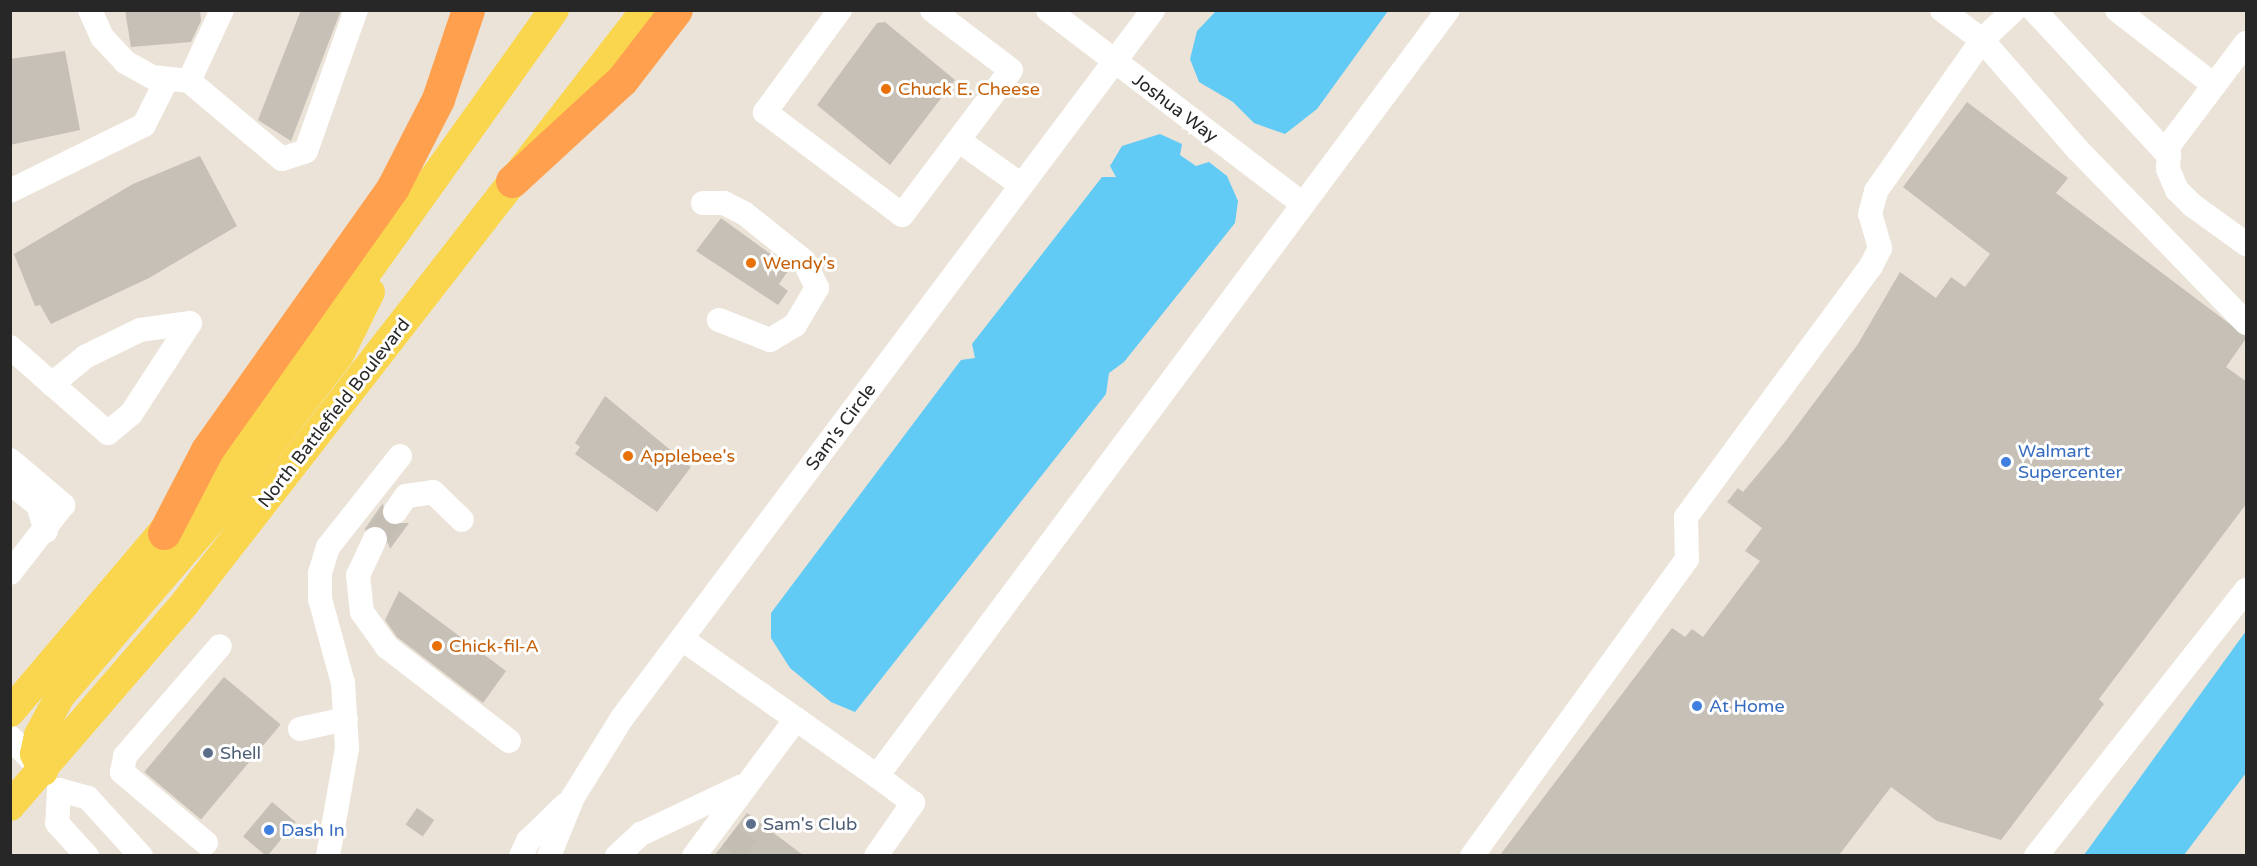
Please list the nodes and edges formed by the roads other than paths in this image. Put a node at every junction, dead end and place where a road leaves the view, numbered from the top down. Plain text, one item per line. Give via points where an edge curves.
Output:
1 (90, 10) edge
2 (222, 10) edge
3 (356, 10) edge
4 (468, 10) edge
5 (554, 10) edge
6 (646, 10) edge
7 (676, 10) edge
8 (840, 10) edge
9 (1048, 10) edge
10 (1153, 10) edge
11 (1448, 10) edge
12 (1942, 10) edge
13 (2014, 10) edge
14 (2034, 10) edge
15 (2117, 10) edge
16 (940, 13) edge
17 (1982, 40) junction
18 (2247, 43) edge
19 (1114, 62) junction
20 (178, 80) junction
21 (2214, 85) junction
22 (958, 140) junction
23 (2169, 156) junction
24 (512, 181) junction
25 (1021, 185) junction
26 (10, 192) edge
27 (703, 203) dead end
28 (1304, 204) junction
29 (2247, 244) edge
30 (378, 264) junction
31 (720, 320) dead end
32 (2247, 323) edge
33 (10, 347) edge
34 (52, 384) junction
35 (400, 456) dead end
36 (10, 460) edge
37 (10, 483) edge
38 (395, 512) tunnel mouth
39 (462, 520) dead end
40 (46, 531) junction
41 (164, 533) junction
42 (375, 538) tunnel mouth
43 (10, 573) edge
44 (2247, 590) edge
45 (682, 639) junction
46 (219, 646) dead end
47 (10, 712) edge
48 (346, 719) junction
49 (796, 719) junction
50 (300, 729) dead end
51 (10, 737) edge
52 (509, 741) dead end
53 (877, 776) junction
54 (50, 781) junction
55 (748, 783) junction
56 (573, 797) junction
57 (10, 806) edge
58 (206, 843) dead end
59 (87, 855) edge
60 (141, 855) edge
61 (328, 855) edge
62 (521, 855) edge
63 (549, 855) edge
64 (616, 855) edge
65 (694, 855) edge
66 (876, 855) edge
67 (1472, 855) edge
68 (2036, 855) edge

1 - 20 street via 102,37 125,62
2 - 20 street
3 - 20 street via 306,151 282,159
4 - 41 highway via 438,99 393,188 207,450
5 - 30 main road
6 - 24 main road, North Battlefield Boulevard
7 - 24 highway via 622,80
8 - 22 street via 765,112 902,215
9 - 19 street, Joshua Way
10 - 19 street, Sam's Circle
11 - 28 street
12 - 17 street
13 - 17 street
14 - 23 street
15 - 21 street
16 - 22 street via 1011,70
17 - 32 street via 2078,150
17 - 67 street via 1876,190 1870,214 1880,248 1871,266 1686,517 1687,559
18 - 21 street
19 - 25 street, Sam's Circle
19 - 28 street, Joshua Way
20 - 26 street via 144,125
21 - 23 street via 2169,145
22 - 25 street
23 - 29 street via 2177,190
24 - 54 main road, North Battlefield Boulevard
25 - 45 street, Sam's Circle
27 - 31 street via 724,203 744,213 804,261 818,288 795,325 770,340
28 - 53 street
30 - 41 main road via 280,394
30 - 54 main road via 364,310 339,355 215,516 55,704 39,735 35,754
33 - 34 street
34 - 34 street via 108,433 131,414 190,323 140,330 85,357
35 - 48 street via 328,547 320,573 320,599 343,683
36 - 40 street via 60,496 62,512
37 - 40 street via 38,505
38 - 39 street via 406,496 433,492
40 - 43 street
41 - 47 main road
42 - 52 street via 358,575 359,601 368,621 387,647
44 - 68 street
45 - 49 street
45 - 56 street, Sam's Circle via 622,718
46 - 58 street via 125,756 122,772
48 - 50 street
48 - 61 street via 342,802
49 - 53 street
49 - 55 street
51 - 54 street
53 - 66 street via 914,803
54 - 57 main road, North Battlefield Boulevard
54 - 59 street via 57,823
54 - 60 street via 88,798
55 - 64 street via 641,834
55 - 65 street via 723,830
56 - 62 street via 528,841
56 - 63 street, Sam's Circle

